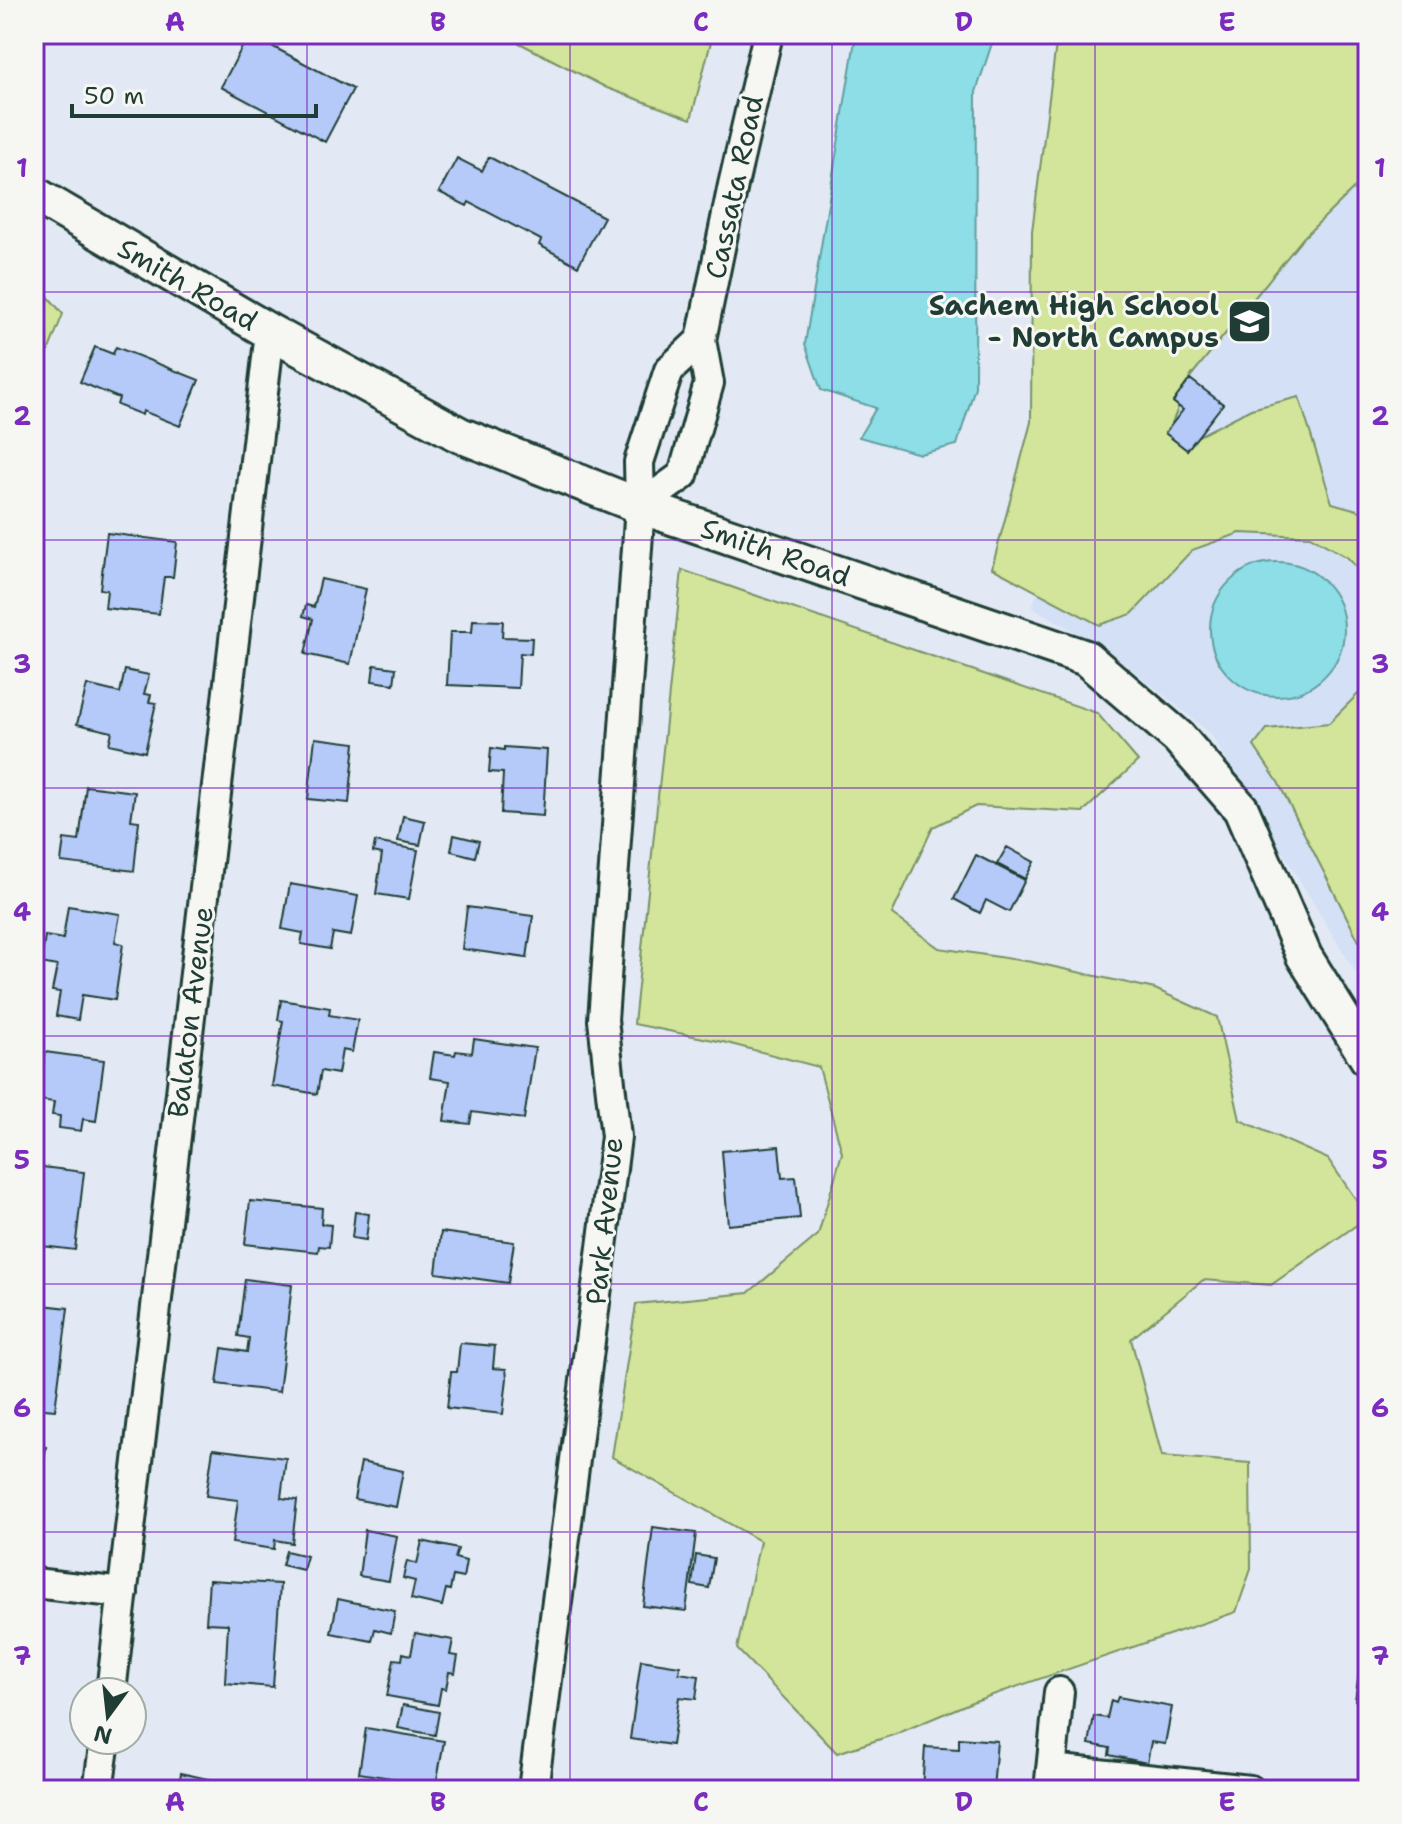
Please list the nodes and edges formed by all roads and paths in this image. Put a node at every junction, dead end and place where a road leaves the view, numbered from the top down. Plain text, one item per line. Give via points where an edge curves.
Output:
1 (768, 34) edge
2 (34, 194) edge
3 (270, 332) junction
4 (701, 340) junction
5 (640, 506) junction
6 (1368, 1059) edge
7 (34, 1583) edge
8 (123, 1593) junction
9 (113, 1676) edge
10 (1059, 1692) dead end
11 (103, 1756) edge
12 (1050, 1779) edge
13 (98, 1790) edge
14 (533, 1790) edge
15 (1250, 1790) edge

1 - 4 street, Cassata Road
2 - 3 street, Smith Road
3 - 5 street, Smith Road via 460,435
3 - 8 street, Balaton Avenue
4 - 5 street via 669,370 639,462
4 - 5 street, Cassata Road via 709,383 683,475
5 - 6 street, Smith Road via 1086,658 1178,737 1241,809 1304,956
5 - 14 street, Park Avenue via 603,1020 616,1137
7 - 8 street
8 - 9 street, Balaton Avenue
10 - 12 street
11 - 13 street
12 - 15 street

